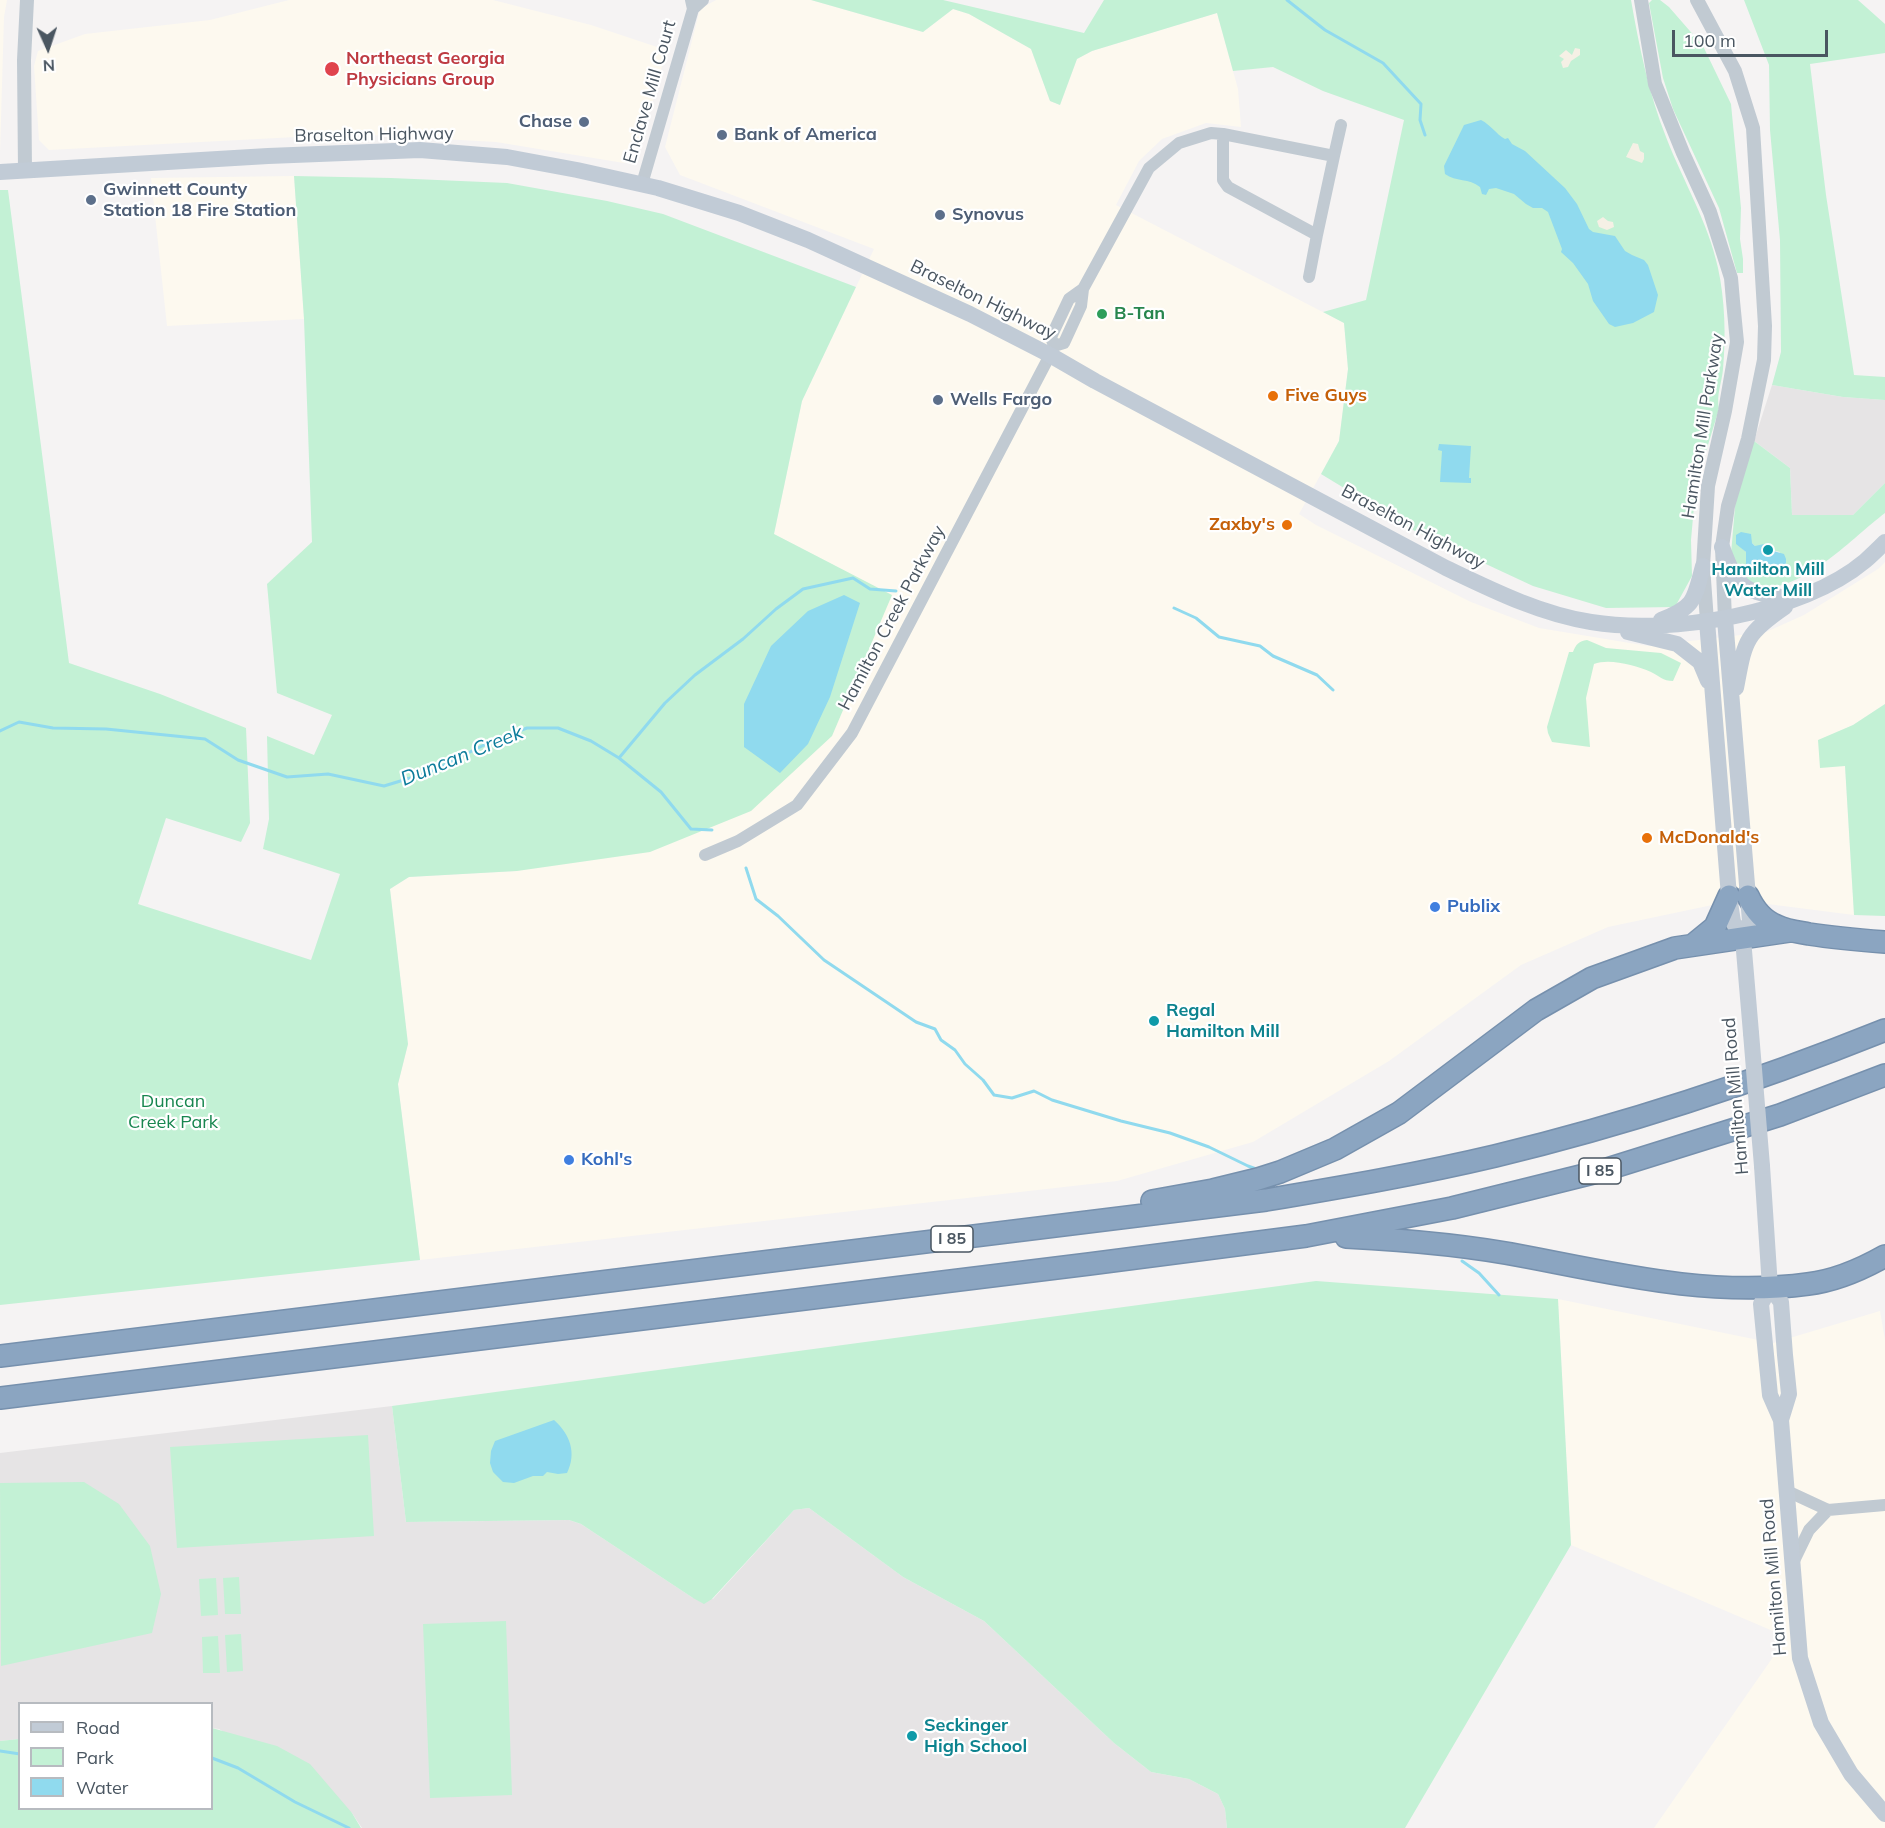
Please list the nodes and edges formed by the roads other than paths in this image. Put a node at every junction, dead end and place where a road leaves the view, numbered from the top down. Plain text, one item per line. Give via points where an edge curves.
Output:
1 (27, 0) edge
2 (703, 0) edge
3 (1641, 0) edge
4 (1696, 0) edge
5 (692, 4) edge
6 (1341, 125) dead end
7 (1223, 134) junction
8 (1334, 156) junction
9 (26, 171) junction
10 (0, 172) edge
11 (642, 184) junction
12 (1317, 235) junction
13 (1309, 277) dead end
14 (1052, 351) junction
15 (1885, 542) edge
16 (1722, 547) junction
17 (1702, 566) junction
18 (1797, 599) junction
19 (1725, 619) junction
20 (1707, 621) junction
21 (1591, 622) junction
22 (1646, 626) junction
23 (1714, 695) junction
24 (1732, 710) junction
25 (705, 855) dead end
26 (1739, 896) junction
27 (1790, 931) junction
28 (1743, 939) junction
29 (1885, 942) edge
30 (1692, 946) junction
31 (1885, 1030) edge
32 (1885, 1075) edge
33 (1306, 1236) junction
34 (963, 1238) junction
35 (1885, 1257) edge
36 (1770, 1287) junction
37 (0, 1356) edge
38 (0, 1398) edge
39 (1787, 1491) junction
40 (1885, 1505) edge
41 (1828, 1510) junction
42 (1793, 1563) junction
43 (1885, 1814) edge

1 - 9 street
2 - 5 street, Enclave Mill Court
3 - 17 street, Hamilton Mill Parkway via 1655,84 1710,212 1731,278 1737,342 1708,486
4 - 16 street, Hamilton Mill Parkway via 1735,71 1753,128 1765,326 1764,360 1748,438 1728,506
5 - 11 street, Enclave Mill Court
6 - 8 street
7 - 8 street, Hamilton Creek Parkway
7 - 12 street via 1223,180 1228,187
7 - 14 street, Hamilton Creek Parkway via 1211,133 1179,143 1149,168 1083,289 1081,306 1064,343
8 - 12 street
9 - 10 main road, Braselton Highway
9 - 11 main road, Braselton Highway via 420,150 507,157
11 - 14 main road, Braselton Highway via 739,213 808,240
12 - 13 street
14 - 21 main road, Braselton Highway via 1095,381 1446,568 1551,613
14 - 25 street, Hamilton Creek Parkway via 852,733 797,805 738,841
15 - 18 main road, Braselton Highway via 1864,562
16 - 18 main road via 1731,572 1744,588
16 - 19 street, Hamilton Mill Parkway
17 - 20 street, Hamilton Mill Parkway
17 - 22 main road via 1694,599 1682,612
18 - 19 main road, Braselton Highway
18 - 24 main road via 1752,633 1744,648
19 - 20 main road, Braselton Highway
19 - 24 main road, Hamilton Mill Road
20 - 22 main road, Braselton Highway
20 - 23 main road, Hamilton Mill Road
21 - 22 main road, Braselton Highway
21 - 23 main road via 1677,644 1700,662
23 - 26 main road, Hamilton Mill Road
24 - 26 main road, Hamilton Mill Road
26 - 27 highway via 1767,920
26 - 28 main road, Hamilton Mill Road via 1733,922
26 - 30 highway via 1715,927
27 - 28 highway
27 - 29 highway
28 - 30 highway
28 - 36 main road, Hamilton Mill Road, bridge
30 - 34 highway via 1675,948 1592,978 1536,1010 1399,1113 1335,1149 1280,1172 1213,1190 1087,1211
31 - 34 highway, I 85 via 1734,1087 1495,1156 1266,1200
32 - 33 highway, I 85 via 1780,1115 1601,1171 1440,1210
33 - 36 highway via 1439,1243 1668,1283 1738,1290
33 - 38 highway, I 85
34 - 37 highway, I 85
35 - 36 highway via 1838,1277
36 - 39 main road, Hamilton Mill Road via 1761,1304 1770,1395 1781,1420
39 - 41 street
39 - 42 main road, Hamilton Mill Road
40 - 41 street
41 - 42 street via 1809,1530
42 - 43 main road, Hamilton Mill Road via 1800,1658 1821,1723 1851,1774

